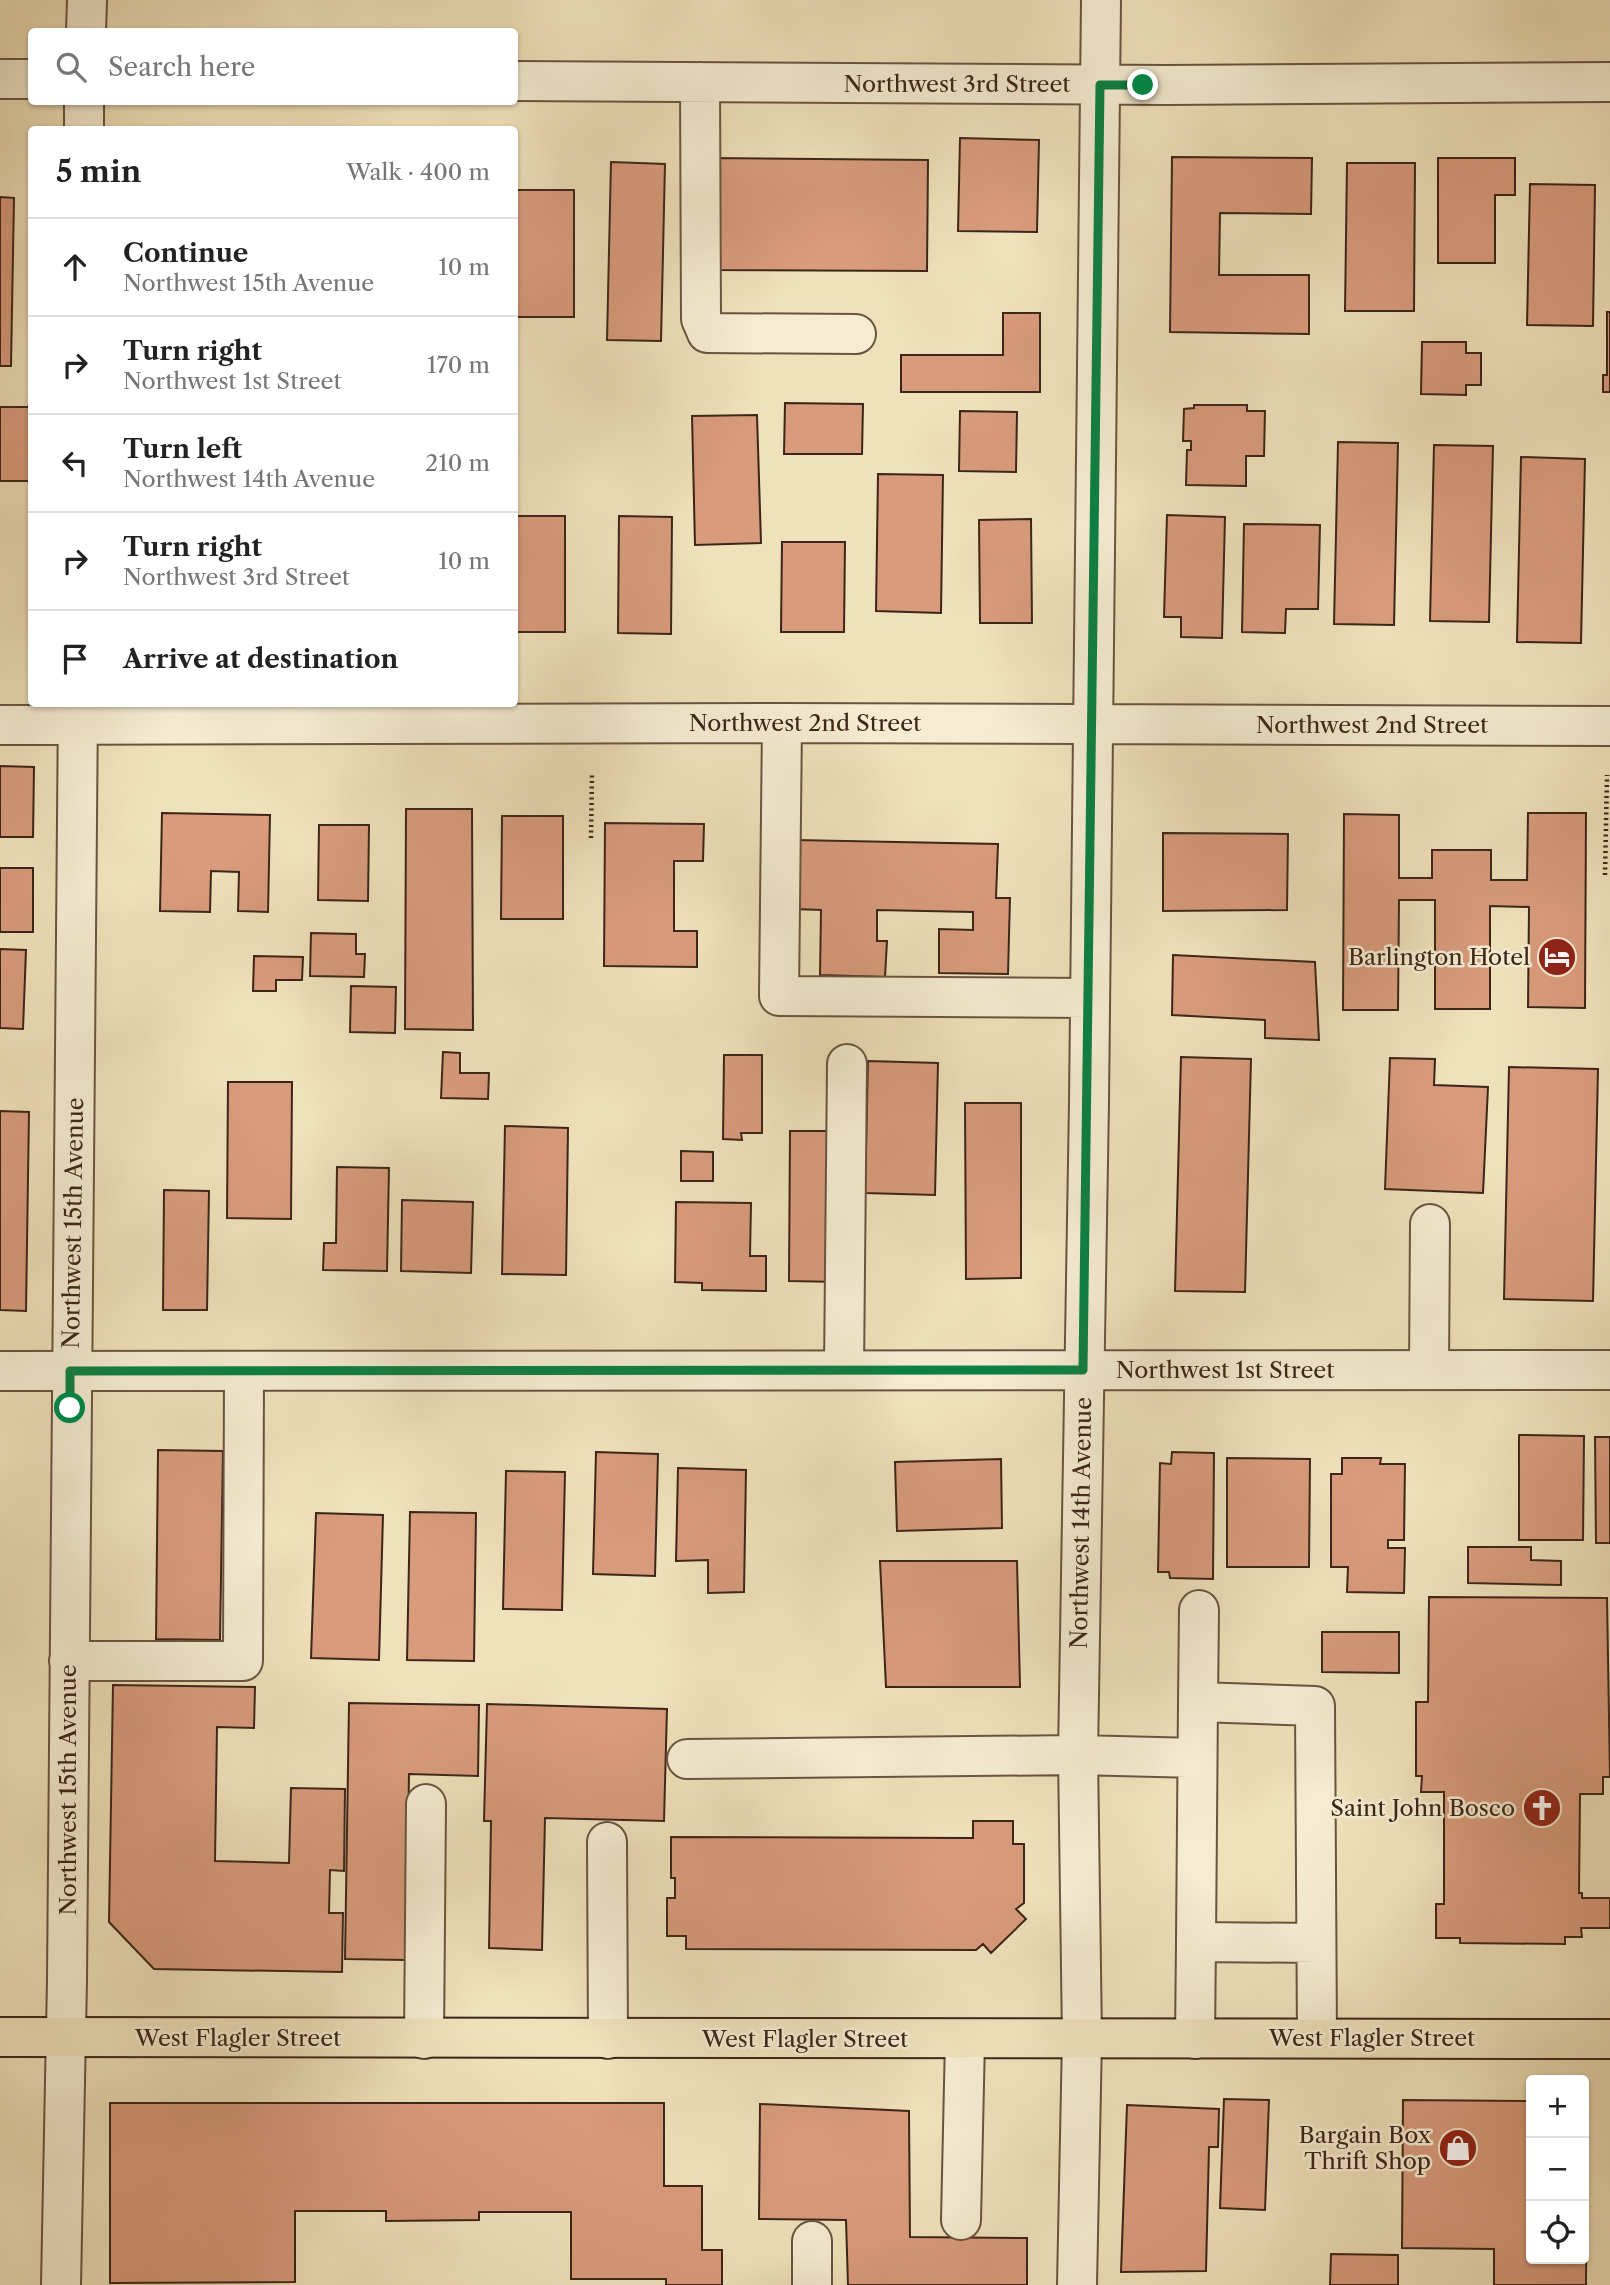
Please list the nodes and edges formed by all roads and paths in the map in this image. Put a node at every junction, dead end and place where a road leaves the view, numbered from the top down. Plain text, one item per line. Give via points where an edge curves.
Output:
1 (87, 0) edge
2 (1101, 0) edge
3 (86, 28) edge
4 (0, 79) edge
5 (28, 79) edge
6 (518, 81) edge
7 (700, 82) junction
8 (1610, 82) edge
9 (1100, 85) junction
10 (84, 105) edge
11 (84, 126) edge
12 (856, 334) dead end
13 (78, 714) edge
14 (782, 723) junction
15 (1093, 724) junction
16 (0, 725) edge
17 (1610, 726) edge
18 (592, 772) dead end
19 (1607, 775) dead end
20 (591, 838) dead end
21 (1605, 875) dead end
22 (1090, 998) junction
23 (847, 1064) dead end
24 (1430, 1224) dead end
25 (844, 1370) junction
26 (1083, 1370) junction
27 (1429, 1370) junction
28 (1610, 1370) edge
29 (0, 1371) edge
30 (70, 1371) junction
31 (244, 1373) junction
32 (1199, 1610) dead end
33 (69, 1661) junction
34 (1198, 1702) junction
35 (1078, 1755) junction
36 (1198, 1758) junction
37 (687, 1759) dead end
38 (426, 1804) dead end
39 (607, 1842) dead end
40 (1196, 1942) junction
41 (1316, 1943) junction
42 (0, 2037) edge
43 (65, 2037) junction
44 (1082, 2038) junction
45 (1317, 2038) junction
46 (424, 2039) junction
47 (608, 2039) junction
48 (965, 2039) junction
49 (1195, 2039) junction
50 (1610, 2039) edge
51 (961, 2220) dead end
52 (812, 2241) dead end
53 (61, 2285) edge
54 (812, 2285) edge
55 (1077, 2285) edge

1 - 3 street
2 - 9 street, Northwest 14th Avenue
4 - 5 street
6 - 7 street, Northwest 3rd Street
7 - 9 street, Northwest 3rd Street
7 - 12 street via 701,319 707,333
8 - 9 street, Northwest 3rd Street
9 - 15 street, Northwest 14th Avenue
10 - 11 street
13 - 14 street, Northwest 2nd Street
13 - 16 street, Northwest 2nd Street
13 - 30 street, Northwest 15th Avenue
14 - 15 street, Northwest 2nd Street
14 - 22 street via 779,996
15 - 17 street, Northwest 2nd Street
15 - 22 street, Northwest 14th Avenue
18 - 20 path
19 - 21 path
22 - 26 street, Northwest 14th Avenue
23 - 25 street
24 - 27 street
25 - 26 street, Northwest 1st Street
25 - 31 street, Northwest 1st Street
26 - 27 street, Northwest 1st Street
26 - 35 street, Northwest 14th Avenue
27 - 28 street, Northwest 1st Street
29 - 30 street, Northwest 1st Street
30 - 31 street, Northwest 1st Street
30 - 33 street, Northwest 15th Avenue
31 - 33 street via 243,1661
32 - 34 street
33 - 43 street, Northwest 15th Avenue
34 - 36 street
34 - 41 street via 1315,1706
35 - 36 street
35 - 37 street
35 - 44 street, Northwest 14th Avenue
36 - 40 street
38 - 46 street
39 - 47 street
40 - 41 street
40 - 49 street
41 - 45 street
42 - 43 main road, West Flagler Street
43 - 46 main road, West Flagler Street
43 - 53 street, Northwest 15th Avenue
44 - 48 main road, West Flagler Street
44 - 49 main road, West Flagler Street
44 - 55 street, Northwest 14th Avenue
45 - 49 main road, West Flagler Street
45 - 50 main road, West Flagler Street
46 - 47 main road, West Flagler Street
47 - 48 main road, West Flagler Street
48 - 51 street
52 - 54 street

